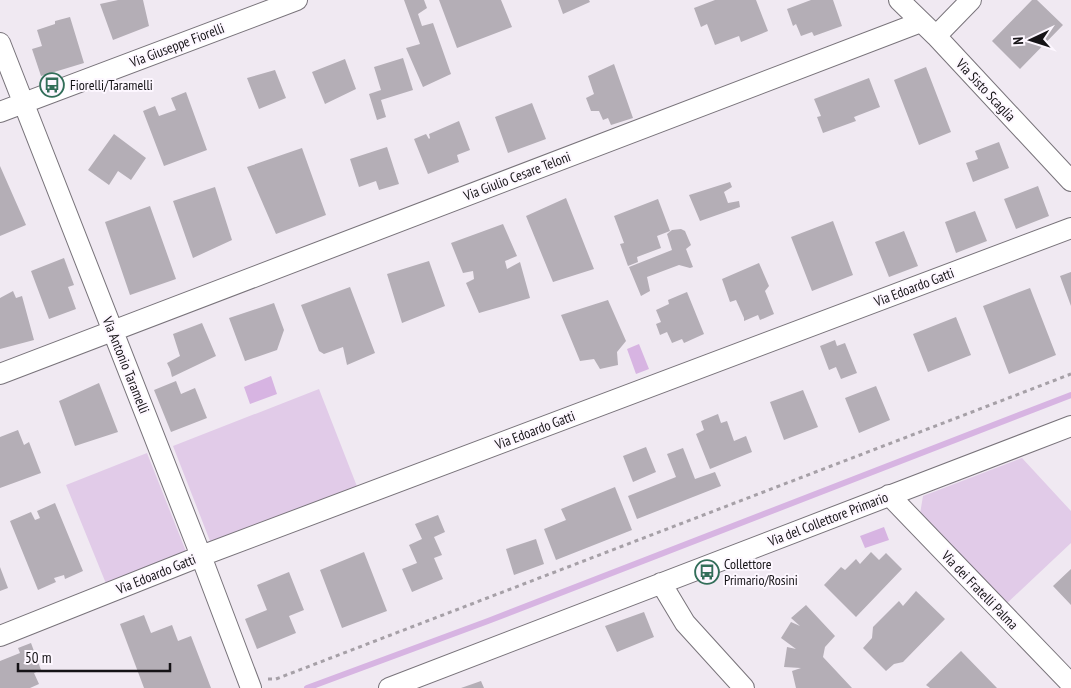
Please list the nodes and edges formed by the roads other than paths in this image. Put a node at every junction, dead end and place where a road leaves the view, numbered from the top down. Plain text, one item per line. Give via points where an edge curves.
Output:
1 (297, 0) edge
2 (899, 0) edge
3 (971, 0) edge
4 (922, 22) junction
5 (936, 36) junction
6 (0, 43) edge
7 (23, 103) junction
8 (0, 112) edge
9 (1071, 181) edge
10 (1071, 228) edge
11 (112, 331) junction
12 (0, 374) edge
13 (1071, 426) edge
14 (889, 496) junction
15 (201, 556) junction
16 (661, 583) junction
17 (0, 636) edge
18 (416, 684) edge
19 (1071, 684) edge
20 (250, 685) edge
21 (389, 688) edge
22 (744, 688) edge

1 - 7 street, Via Giuseppe Fiorelli
2 - 4 street, Via Sisto Scaglia
3 - 5 street
4 - 5 street, Via Sisto Scaglia
4 - 11 street, Via Giulio Cesare Teloni
5 - 9 street, Via Sisto Scaglia
6 - 7 street, Via Antonio Taramelli
7 - 8 street, Via Giuseppe Fiorelli
7 - 11 street, Via Antonio Taramelli
10 - 15 street, Via Edoardo Gatti
11 - 12 street, Via Giulio Cesare Teloni
11 - 15 street, Via Antonio Taramelli
13 - 14 street, Via del Collettore Primario
14 - 16 street, Via del Collettore Primario
14 - 19 street, Via dei Fratelli Palma
15 - 17 street, Via Edoardo Gatti
15 - 20 street, Via Antonio Taramelli
16 - 18 street, Via del Collettore Primario
16 - 22 street via 685,623
18 - 21 street, Via del Collettore Primario

